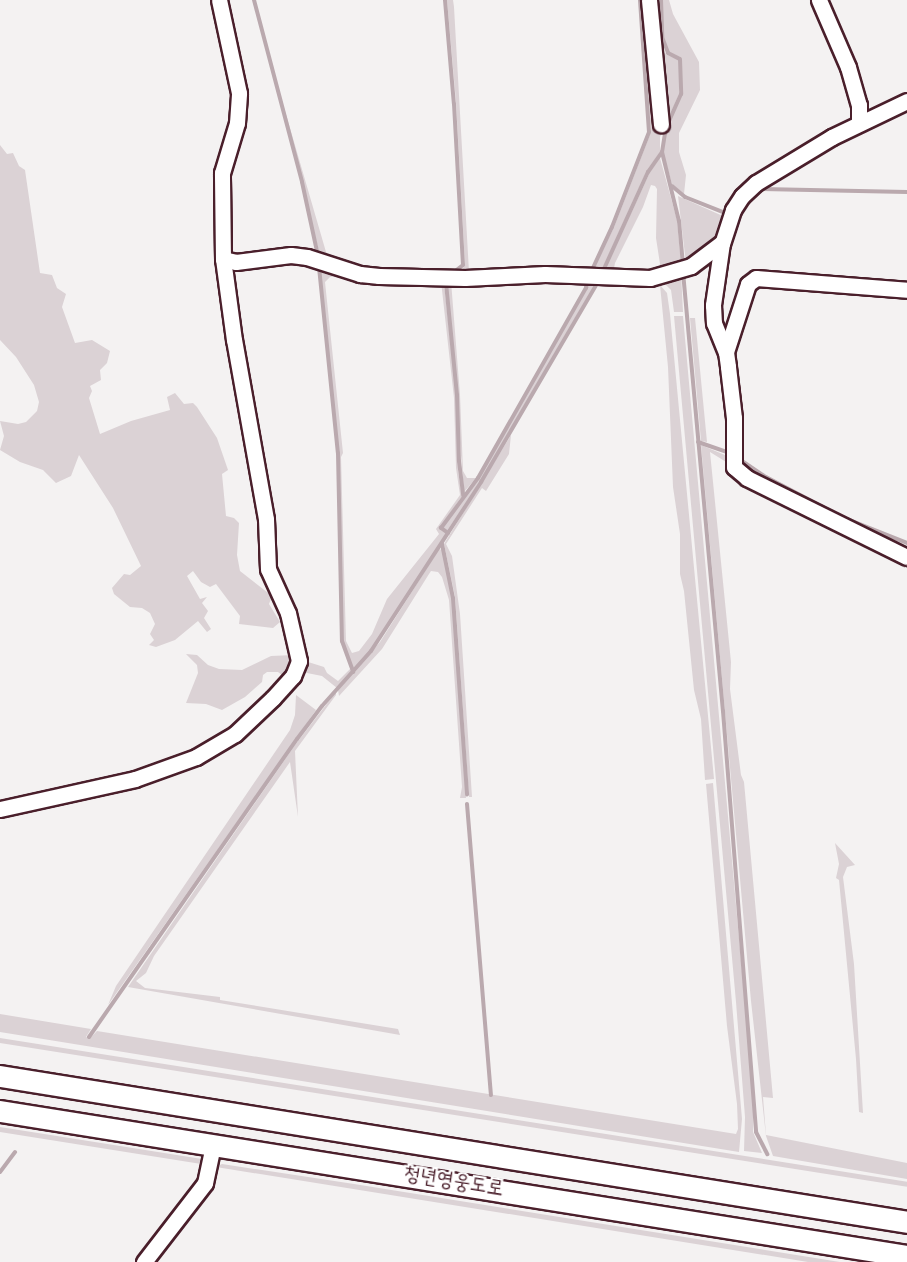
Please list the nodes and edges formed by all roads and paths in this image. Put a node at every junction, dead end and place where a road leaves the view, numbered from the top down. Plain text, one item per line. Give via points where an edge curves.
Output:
1 (219, 0) edge
2 (649, 0) edge
3 (819, 0) edge
4 (907, 101) edge
5 (859, 122) junction
6 (661, 124) dead end
7 (722, 243) junction
8 (223, 259) junction
9 (907, 290) edge
10 (726, 352) junction
11 (907, 557) edge
12 (0, 809) edge
13 (0, 1076) edge
14 (0, 1111) edge
15 (213, 1145) junction
16 (907, 1222) edge
17 (907, 1256) edge
18 (144, 1262) edge

1 - 8 street via 239,93 237,123 222,173
2 - 6 street
3 - 5 street via 848,68 859,105
4 - 5 street
5 - 7 street via 756,183 733,210
7 - 8 street via 691,266 650,278 545,274 465,278 379,276 360,274 307,256 236,262
7 - 10 street via 713,305 718,337
8 - 12 street via 266,519 268,569 288,612 296,641 299,661 293,676 235,734 196,757 135,779
9 - 10 street via 756,278 748,284
10 - 11 street via 734,418 734,467 738,472
13 - 16 highway, 청년영웅도로
14 - 15 highway, 청년영웅도로
15 - 17 highway, 청년영웅도로
15 - 18 street via 205,1183

